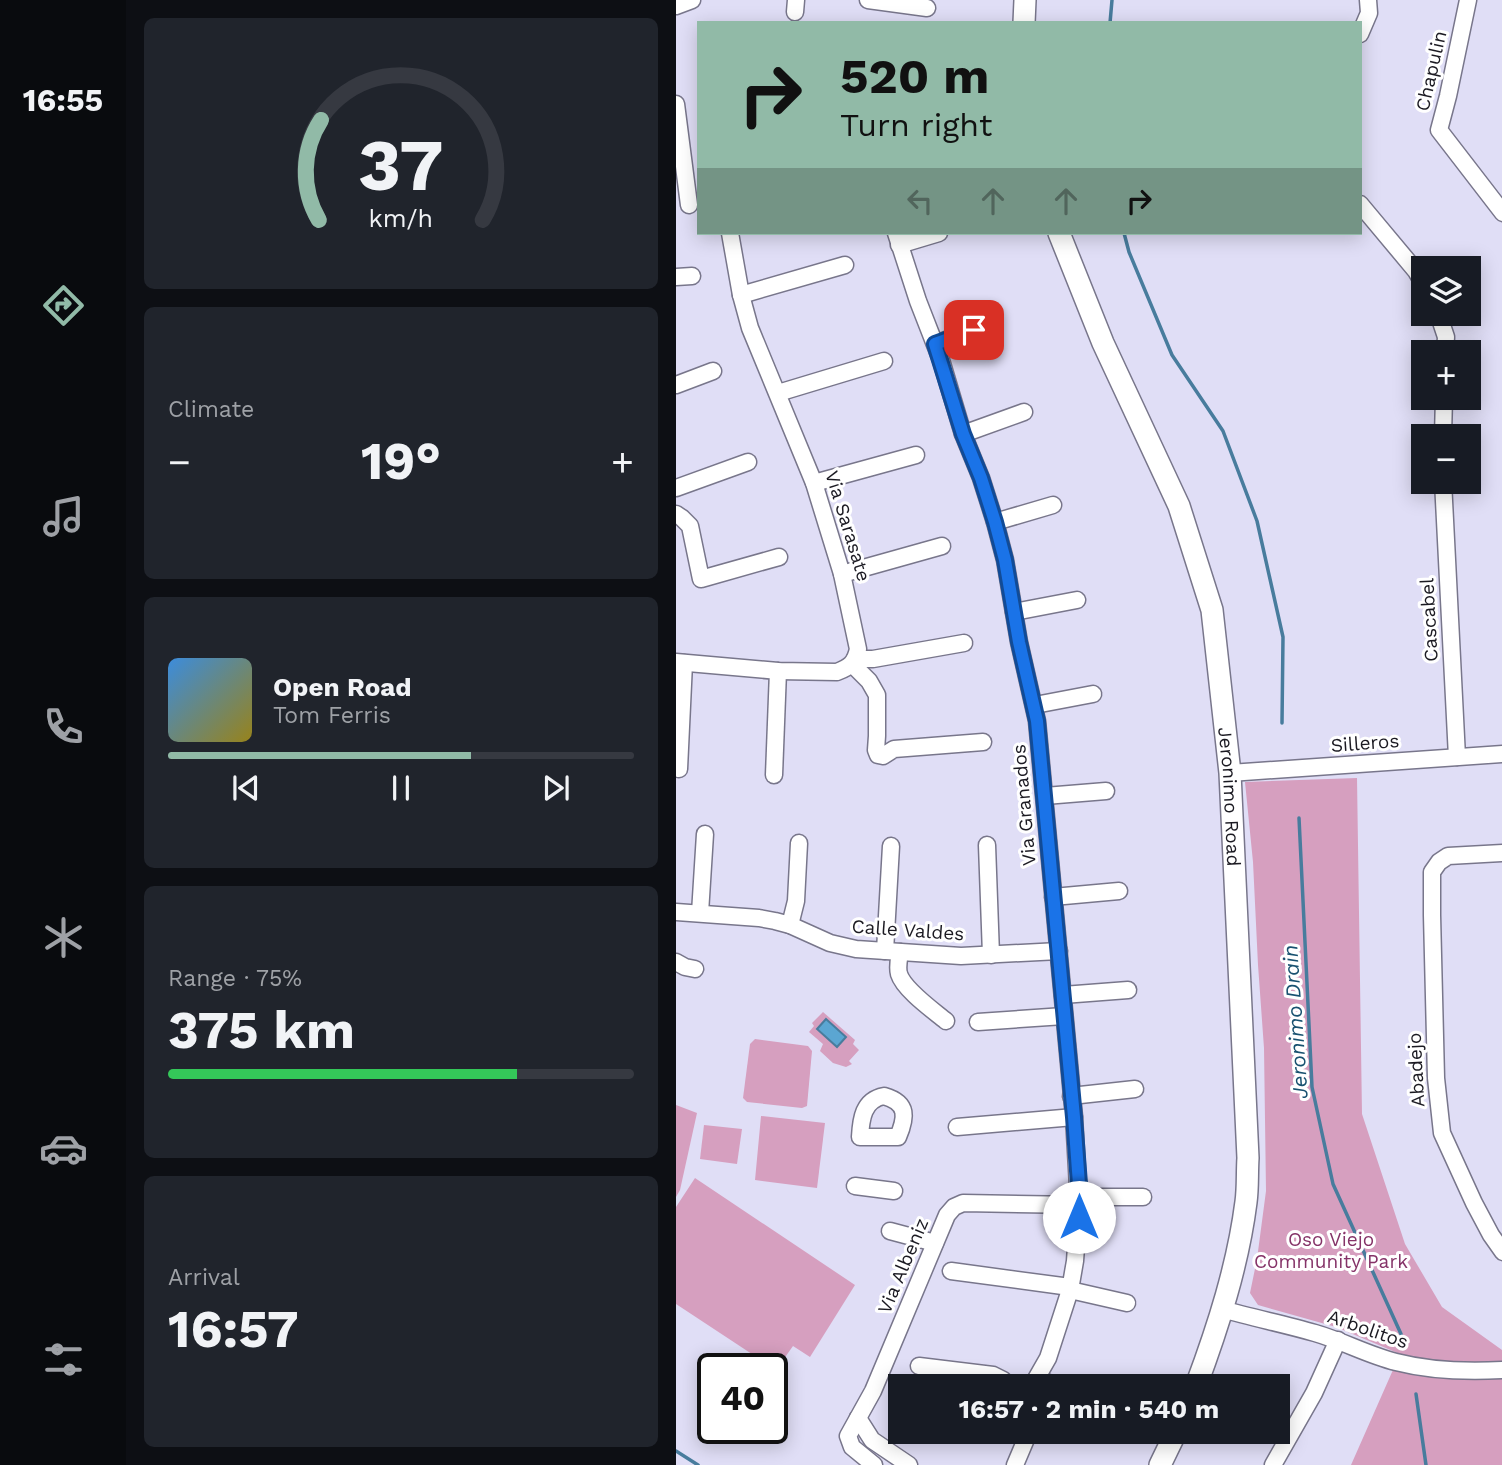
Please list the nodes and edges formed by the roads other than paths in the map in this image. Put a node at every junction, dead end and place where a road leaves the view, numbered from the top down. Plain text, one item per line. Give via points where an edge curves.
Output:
1 (692, 0) edge
2 (868, 0) edge
3 (1025, 0) edge
4 (1368, 0) edge
5 (1468, 0) edge
6 (896, 2) edge
7 (676, 6) edge
8 (927, 8) dead end
9 (1024, 21) edge
10 (1362, 29) edge
11 (676, 104) edge
12 (688, 205) edge
13 (1362, 206) edge
14 (1503, 213) edge
15 (730, 235) edge
16 (925, 235) edge
17 (1060, 235) edge
18 (898, 239) edge
19 (845, 265) dead end
20 (1411, 265) edge
21 (741, 295) junction
22 (993, 323) dead end
23 (935, 344) junction
24 (884, 361) dead end
25 (713, 371) dead end
26 (676, 385) edge
27 (778, 393) junction
28 (1024, 412) dead end
29 (963, 434) junction
30 (916, 455) dead end
31 (748, 462) dead end
32 (814, 483) junction
33 (676, 488) edge
34 (1444, 494) edge
35 (1053, 505) dead end
36 (676, 514) edge
37 (995, 522) junction
38 (942, 546) dead end
39 (779, 557) dead end
40 (842, 574) junction
41 (1077, 600) dead end
42 (1014, 612) junction
43 (964, 643) dead end
44 (680, 662) edge
45 (854, 662) junction
46 (778, 671) junction
47 (1093, 694) dead end
48 (1035, 705) junction
49 (983, 742) dead end
50 (1503, 754) edge
51 (1457, 757) junction
52 (679, 769) dead end
53 (1230, 773) junction
54 (774, 775) dead end
55 (1106, 791) dead end
56 (1045, 796) junction
57 (705, 834) dead end
58 (799, 843) dead end
59 (987, 845) dead end
60 (891, 846) dead end
61 (1503, 853) edge
62 (1119, 891) dead end
63 (1053, 897) junction
64 (676, 912) edge
65 (700, 913) junction
66 (790, 925) junction
67 (1059, 951) junction
68 (892, 952) junction
69 (991, 955) junction
70 (676, 964) edge
71 (695, 969) dead end
72 (1128, 990) dead end
73 (1063, 995) junction
74 (1064, 1016) junction
75 (946, 1021) dead end
76 (978, 1022) dead end
77 (1135, 1090) dead end
78 (1071, 1096) junction
79 (1074, 1117) junction
80 (957, 1127) dead end
81 (855, 1186) dead end
82 (894, 1191) dead end
83 (1143, 1197) dead end
84 (1079, 1201) junction
85 (890, 1231) dead end
86 (935, 1243) junction
87 (1503, 1252) edge
88 (951, 1271) dead end
89 (1070, 1289) junction
90 (1128, 1303) dead end
91 (1222, 1309) junction
92 (1338, 1340) junction
93 (919, 1366) dead end
94 (1503, 1370) edge
95 (978, 1374) edge
96 (1039, 1374) edge
97 (1200, 1374) edge
98 (858, 1418) junction
99 (1024, 1444) edge
100 (1170, 1444) edge
101 (907, 1464) edge
102 (874, 1465) edge
103 (1015, 1465) edge
104 (1160, 1465) edge
105 (1273, 1465) edge

1 - 7 street
2 - 6 street
3 - 9 main road
4 - 10 street
5 - 14 street, Chapulin via 1439,130
6 - 8 street
11 - 12 street
13 - 20 street
15 - 21 street, Via Sarasate
16 - 18 street
17 - 53 main road, Jeronimo Road via 1103,344 1179,506 1212,610
18 - 23 street, Via Granados
19 - 21 street
21 - 27 street, Via Sarasate
22 - 23 street
23 - 29 street, Via Granados
24 - 27 street
25 - 26 street
27 - 32 street, Via Sarasate
28 - 29 street
29 - 37 street, Via Granados
30 - 32 street
31 - 33 street
32 - 40 street, Via Sarasate
34 - 51 street, Cascabel
35 - 37 street
36 - 39 street via 689,526 701,579
37 - 42 street, Via Granados
38 - 40 street
40 - 45 street, Via Sarasate via 857,649
41 - 42 street
42 - 48 street, Via Granados
43 - 45 street
44 - 46 street
44 - 52 street
45 - 46 street via 837,671
45 - 49 street via 877,695 878,755 894,749
46 - 54 street
47 - 48 street
48 - 56 street, Via Granados
50 - 51 street, Silleros
51 - 53 street, Silleros
53 - 91 main road, Jeronimo Road via 1248,1158 1239,1242
55 - 56 street
56 - 63 street, Via Granados
57 - 65 street
58 - 66 street
59 - 69 street
60 - 68 street
61 - 87 street, Abadejo via 1448,856 1432,872 1436,1078 1442,1133
62 - 63 street
63 - 67 street, Via Granados
64 - 65 street, Calle Valdes
65 - 66 street, Calle Valdes
66 - 68 street, Calle Valdes via 830,943
67 - 69 street, Calle Valdes
67 - 73 street, Via Granados
68 - 69 street, Calle Valdes
68 - 75 street via 901,979
70 - 71 street
72 - 73 street
73 - 74 street, Via Granados
74 - 76 street
74 - 78 street, Via Granados
77 - 78 street
78 - 79 street, Via Granados
79 - 80 street
79 - 84 street, Via Granados
81 - 82 street
83 - 84 street, Via Albeniz
84 - 86 street, Via Albeniz via 963,1203 947,1215
84 - 89 street, Via Granados
85 - 86 street
86 - 98 street, Via Albeniz
88 - 89 street
89 - 90 street
89 - 96 street, Via Granados
91 - 92 street, Arbolitos
91 - 97 main road, Jeronimo Road
92 - 94 street, Arbolitos via 1416,1366
92 - 105 street
93 - 95 street
98 - 101 street via 872,1440
98 - 102 street, Via Albeniz via 849,1442
99 - 103 street
100 - 104 main road

